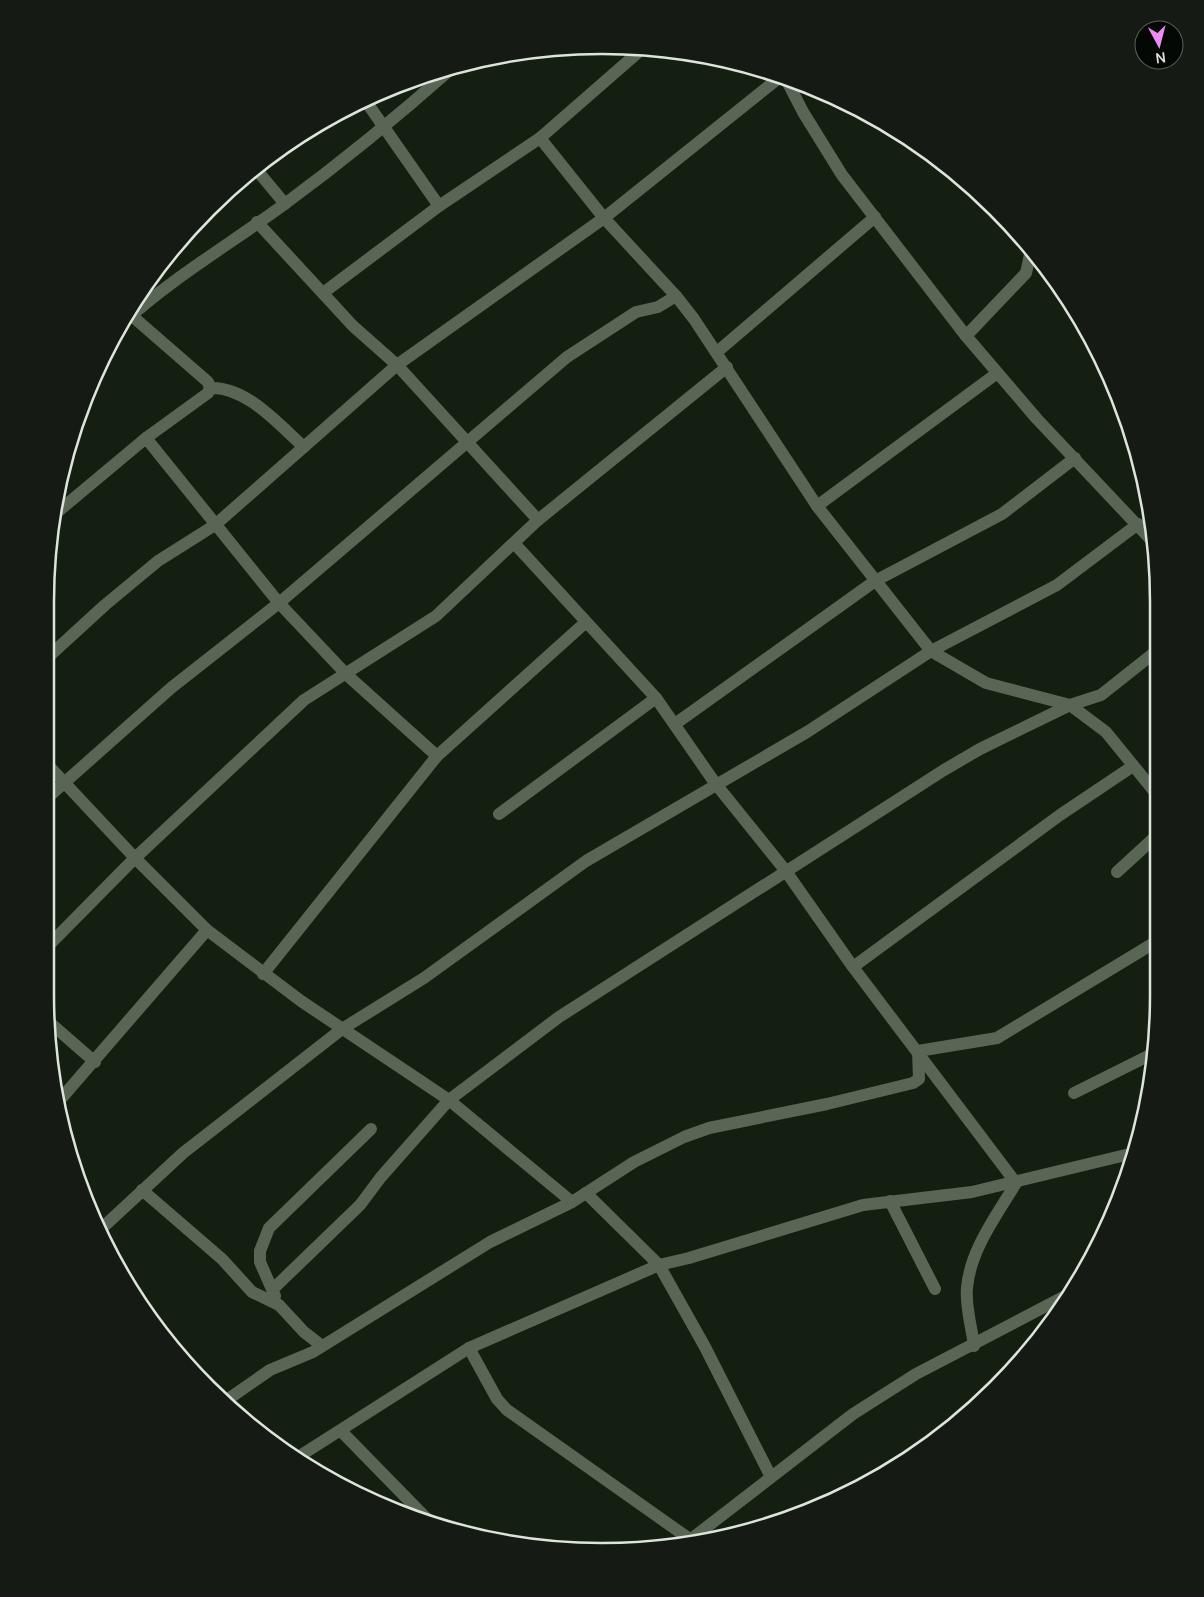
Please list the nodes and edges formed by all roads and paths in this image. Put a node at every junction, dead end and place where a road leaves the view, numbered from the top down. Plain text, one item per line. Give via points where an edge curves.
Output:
1 (635, 55) edge
2 (440, 79) edge
3 (774, 82) edge
4 (790, 87) edge
5 (369, 106) edge
6 (384, 126) junction
7 (540, 138) junction
8 (260, 174) edge
9 (285, 204) junction
10 (439, 206) junction
11 (875, 217) junction
12 (604, 218) junction
13 (257, 222) junction
14 (1029, 258) edge
15 (323, 293) junction
16 (676, 296) junction
17 (137, 311) edge
18 (131, 322) edge
19 (966, 336) junction
20 (717, 352) junction
21 (397, 365) junction
22 (727, 367) junction
23 (996, 374) junction
24 (210, 388) junction
25 (146, 438) junction
26 (468, 442) junction
27 (304, 447) junction
28 (1075, 458) junction
29 (817, 506) junction
30 (62, 508) edge
31 (538, 520) junction
32 (1138, 524) junction
33 (215, 525) junction
34 (1146, 534) edge
35 (514, 543) junction
36 (875, 581) junction
37 (279, 603) junction
38 (586, 622) junction
39 (931, 651) junction
40 (54, 652) edge
41 (1150, 656) edge
42 (347, 675) junction
43 (656, 698) junction
44 (1070, 705) junction
45 (675, 724) junction
46 (437, 756) junction
47 (1133, 766) junction
48 (54, 771) edge
49 (64, 781) junction
50 (715, 784) junction
51 (1150, 786) edge
52 (54, 791) edge
53 (498, 814) dead end
54 (1150, 842) edge
55 (135, 858) junction
56 (784, 870) junction
57 (1117, 872) dead end
58 (207, 930) junction
59 (54, 940) edge
60 (1150, 946) edge
61 (853, 967) junction
62 (263, 974) junction
63 (55, 1027) edge
64 (342, 1029) junction
65 (918, 1051) junction
66 (1147, 1057) edge
67 (95, 1062) junction
68 (1074, 1093) dead end
69 (63, 1097) edge
70 (449, 1100) junction
71 (371, 1129) dead end
72 (1126, 1155) edge
73 (1016, 1183) junction
74 (142, 1190) junction
75 (586, 1193) junction
76 (890, 1200) junction
77 (572, 1202) junction
78 (105, 1226) edge
79 (659, 1265) junction
80 (273, 1289) junction
81 (935, 1289) dead end
82 (1058, 1300) edge
83 (279, 1305) junction
84 (304, 1332) junction
85 (322, 1346) junction
86 (974, 1346) junction
87 (468, 1348) junction
88 (305, 1356) junction
89 (230, 1398) edge
90 (341, 1430) junction
91 (303, 1455) edge
92 (771, 1477) junction
93 (420, 1512) edge
94 (696, 1535) edge
95 (686, 1537) edge

1 - 7 street
2 - 6 street
3 - 12 street
4 - 11 street via 842,175
5 - 6 street
6 - 9 street
6 - 10 street
7 - 10 street
7 - 12 street
8 - 9 street
9 - 13 street
10 - 15 street
11 - 19 street
11 - 20 street
12 - 16 street
12 - 21 street
13 - 15 street
13 - 17 street
14 - 19 street via 1026,273
15 - 21 street via 353,326
16 - 20 street
16 - 26 street via 658,307 636,312 567,357
18 - 24 street via 208,382
19 - 23 street
20 - 22 street
21 - 26 street
21 - 27 street
22 - 29 street
22 - 31 street
23 - 28 street
23 - 29 street
24 - 25 street via 208,393
24 - 27 street via 224,387 236,393
25 - 30 street
25 - 33 street
26 - 31 street
26 - 37 street
27 - 33 street
28 - 32 street
28 - 36 street via 1002,514
29 - 36 street
31 - 35 street
32 - 34 street
32 - 39 street via 1057,585
33 - 37 street
33 - 40 street via 151,566
35 - 38 street
35 - 42 street via 436,616
36 - 39 street
36 - 45 street
37 - 42 street
37 - 49 street via 171,688
38 - 43 street
38 - 46 street
39 - 44 street via 986,683
39 - 50 street via 807,732
41 - 44 street via 1109,690
42 - 46 street
42 - 55 street via 290,712
43 - 45 street
43 - 53 street
44 - 47 street via 1106,732
44 - 56 street via 972,753
45 - 50 street
46 - 62 street
47 - 51 street
47 - 61 street via 1060,815
48 - 49 street
49 - 52 street
49 - 55 street
50 - 56 street
50 - 64 street via 586,861 424,978
54 - 57 street
55 - 58 street
55 - 59 street
56 - 61 street
56 - 70 street via 559,1017
58 - 62 street
58 - 67 street
60 - 65 street via 997,1038
61 - 65 street
62 - 64 street
63 - 67 street
64 - 70 street
64 - 74 street via 183,1153
65 - 73 street
65 - 75 street via 920,1074 913,1083 709,1128 634,1162
66 - 68 street
67 - 69 street
70 - 77 street
70 - 80 street via 360,1205
71 - 80 street via 269,1228 260,1251 260,1262
72 - 73 street
73 - 76 street via 972,1192
73 - 86 street via 971,1267 967,1289
74 - 78 street
74 - 83 street via 222,1259 252,1292
75 - 77 street
75 - 79 street
76 - 79 street via 831,1214
76 - 81 street
77 - 85 street via 490,1242
79 - 87 street
79 - 92 street via 705,1346
80 - 83 street
82 - 86 street
83 - 84 street
84 - 85 street
84 - 88 street
85 - 88 street
86 - 92 street via 916,1374 853,1414
87 - 90 street
87 - 95 street via 497,1399 507,1410
88 - 89 street via 270,1370
90 - 91 street
90 - 93 street
92 - 94 street

